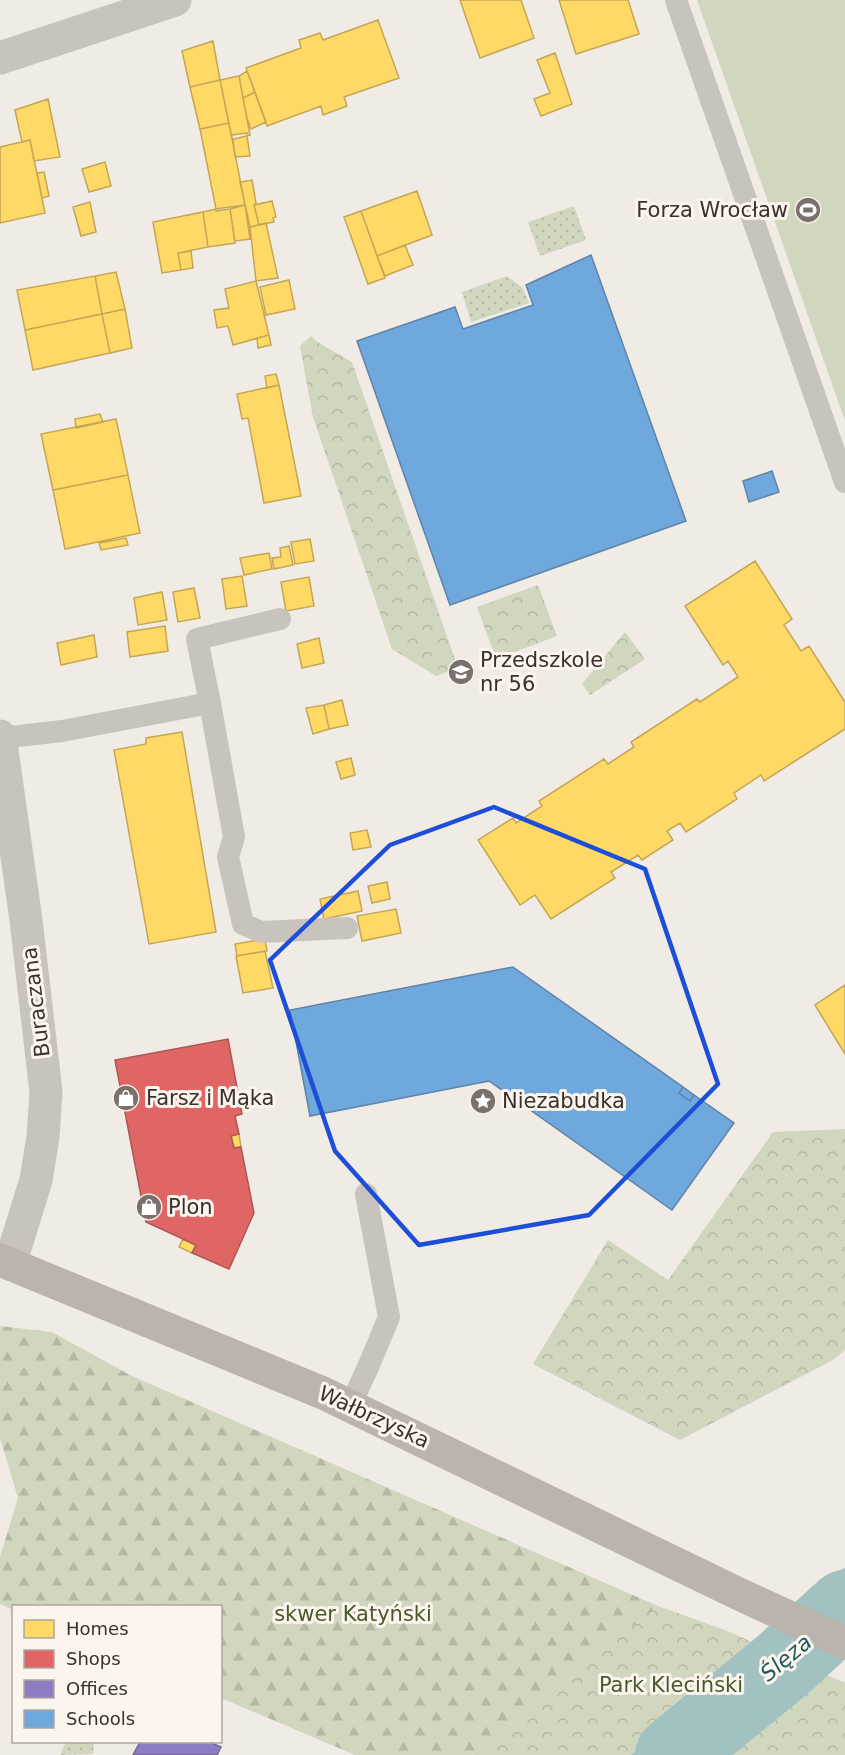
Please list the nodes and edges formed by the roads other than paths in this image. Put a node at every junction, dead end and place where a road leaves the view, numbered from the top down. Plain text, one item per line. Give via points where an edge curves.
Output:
1 (175, 0) edge
2 (676, 0) edge
3 (0, 58) edge
4 (845, 482) edge
5 (280, 619) dead end
6 (210, 703) junction
7 (0, 737) edge
8 (347, 928) dead end
9 (366, 1194) dead end
10 (5, 1262) edge
11 (350, 1406) junction
12 (845, 1643) edge

1 - 3 street
2 - 4 lane
5 - 6 lane via 197,639
6 - 7 lane via 62,731
6 - 8 lane via 234,837 228,857 243,924 261,932
7 - 10 street, Buraczana via 46,1092 44,1137 36,1180
9 - 11 lane via 388,1317
10 - 11 street, Wałbrzyska
11 - 12 street, Wałbrzyska

